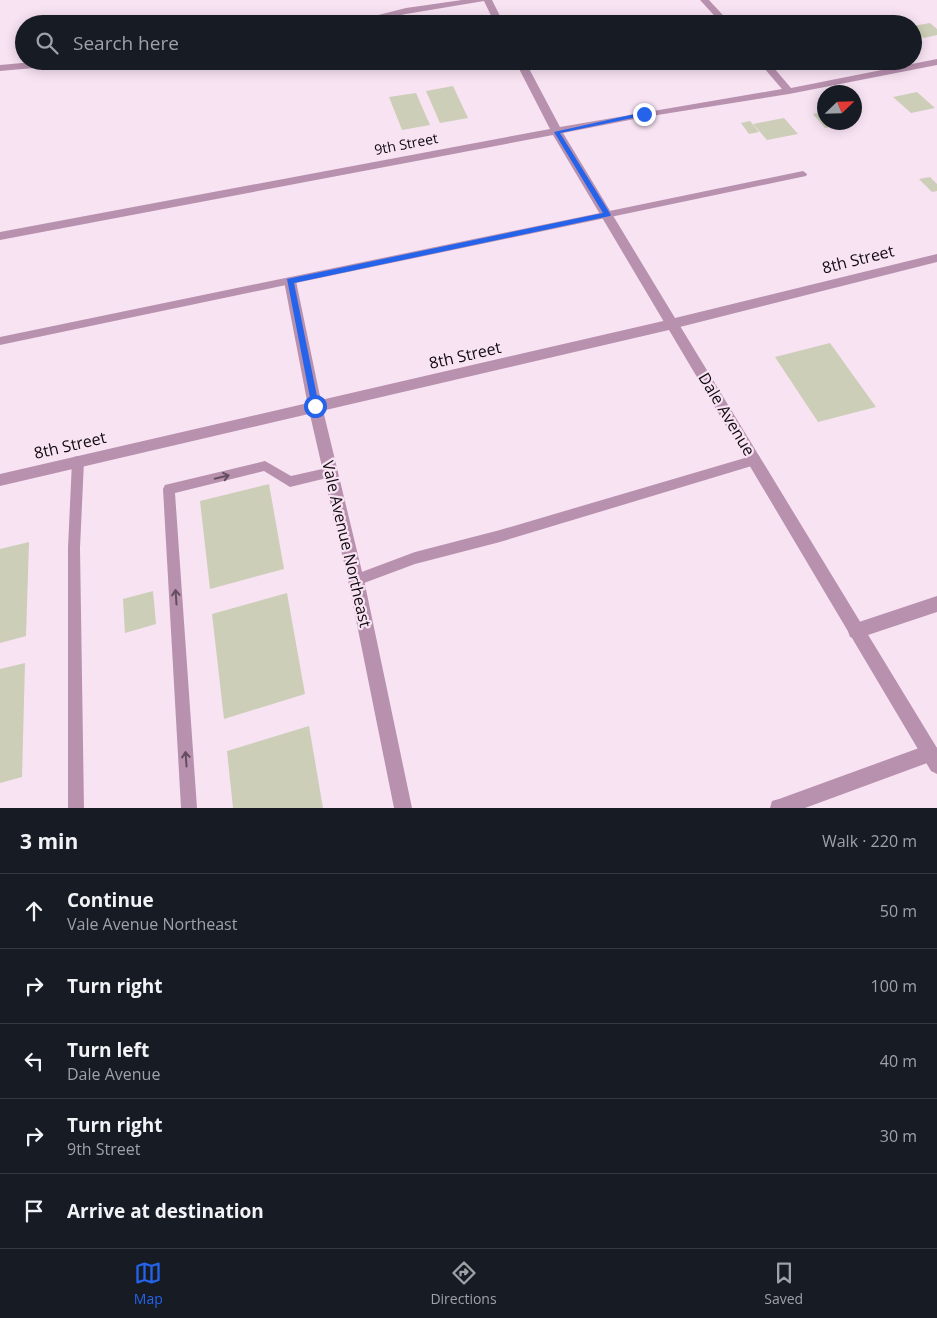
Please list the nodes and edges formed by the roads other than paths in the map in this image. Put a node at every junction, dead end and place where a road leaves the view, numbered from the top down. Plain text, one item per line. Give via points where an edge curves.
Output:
1 (480, 0) edge
2 (488, 0) edge
3 (704, 0) edge
4 (388, 15) edge
5 (496, 15) edge
6 (718, 15) edge
7 (937, 62) edge
8 (922, 65) edge
9 (15, 67) edge
10 (0, 68) edge
11 (525, 70) edge
12 (772, 70) edge
13 (896, 70) edge
14 (789, 91) junction
15 (557, 132) junction
16 (803, 174) dead end
17 (607, 215) junction
18 (0, 236) edge
19 (937, 258) edge
20 (290, 281) junction
21 (672, 324) junction
22 (0, 341) edge
23 (315, 406) junction
24 (755, 460) junction
25 (78, 461) junction
26 (331, 472) junction
27 (0, 480) edge
28 (356, 580) junction
29 (937, 604) edge
30 (856, 631) junction
31 (933, 759) edge
32 (76, 808) edge
33 (189, 808) edge
34 (403, 808) edge
35 (779, 808) edge

1 - 4 street
2 - 5 street
3 - 6 street
7 - 8 street, 9th Street
9 - 10 street
11 - 15 street, Dale Avenue
12 - 14 street
13 - 14 street, 9th Street
14 - 15 street, 9th Street via 644,114
15 - 17 street, Dale Avenue
15 - 18 street, 9th Street
16 - 17 lane
17 - 20 lane
17 - 21 street, Dale Avenue
19 - 21 street, 8th Street
20 - 22 lane
20 - 23 street, Vale Avenue Northeast
21 - 23 street, 8th Street
21 - 24 street, Dale Avenue
23 - 25 street, 8th Street
23 - 26 street, Vale Avenue Northeast
24 - 28 lane via 415,558
24 - 30 street, Dale Avenue
25 - 27 street, 8th Street
25 - 32 lane via 74,548
26 - 28 street, Vale Avenue Northeast
33 -> 26 lane via 169,489 265,466 290,482
28 - 34 street, Vale Avenue Northeast
29 - 30 street
30 - 31 street, Dale Avenue
31 - 35 street

